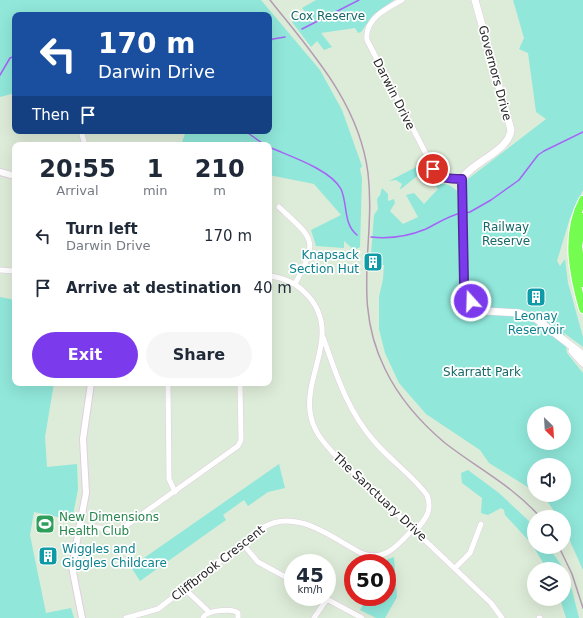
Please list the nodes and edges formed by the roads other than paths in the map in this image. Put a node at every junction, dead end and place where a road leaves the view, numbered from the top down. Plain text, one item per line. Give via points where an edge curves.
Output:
1 (402, 0) edge
2 (475, 0) edge
3 (0, 172) edge
4 (12, 175) edge
5 (462, 179) junction
6 (583, 200) edge
7 (279, 207) dead end
8 (583, 217) edge
9 (0, 270) edge
10 (12, 271) edge
11 (272, 276) edge
12 (583, 283) edge
13 (295, 284) junction
14 (583, 309) edge
15 (549, 328) junction
16 (322, 336) junction
17 (318, 353) junction
18 (328, 353) junction
19 (583, 355) edge
20 (583, 362) edge
21 (91, 386) edge
22 (168, 386) edge
23 (240, 386) edge
24 (175, 492) junction
25 (481, 524) dead end
26 (79, 526) junction
27 (414, 530) junction
28 (242, 543) junction
29 (455, 568) junction
30 (284, 576) edge
31 (185, 588) junction
32 (336, 604) edge
33 (321, 606) edge
34 (209, 612) junction
35 (136, 617) edge
36 (82, 618) edge
37 (126, 618) edge
38 (203, 618) edge
39 (238, 618) edge
40 (314, 618) edge
41 (362, 618) edge
42 (502, 618) edge

1 - 5 street, Darwin Drive via 375,18 367,34 367,41 436,173 450,179
2 - 5 main road, Governors Drive via 510,133 505,143 466,173
3 - 4 street
5 - 15 main road via 465,285 472,303 488,311 527,315
6 - 14 highway via 574,222 572,243 575,274
7 - 13 street via 305,232 310,246 308,259
8 - 12 highway via 578,246
9 - 10 street
11 - 13 street, The Sanctuary Drive
13 - 16 street, The Sanctuary Drive via 316,307
15 - 19 main road
15 - 20 main road
16 - 17 street, The Sanctuary Drive
16 - 18 street, Cliffbrook Crescent
17 - 18 street
17 - 27 street, The Sanctuary Drive via 310,400 310,417 317,433 335,455
18 - 27 street, Cliffbrook Crescent via 341,388 361,424 374,442 427,495 430,504 428,514
21 - 26 street via 83,436 86,493
22 - 24 street via 169,479
23 - 24 street via 240,445
24 - 26 street via 120,530
25 - 29 street via 470,553
26 - 36 street via 72,567
27 - 28 street, Cliffbrook Crescent via 392,550 376,556 361,553 296,520 270,524
27 - 29 street, The Sanctuary Drive
28 - 30 street via 258,562
28 - 31 street, Cliffbrook Crescent
29 - 42 street, The Sanctuary Drive via 491,603
31 - 34 street
31 - 35 street, Cliffbrook Crescent via 158,609
32 - 41 street
33 - 40 street
34 - 38 street via 204,614
34 - 39 street via 236,611 239,614
35 - 37 street, Cliffbrook Crescent

